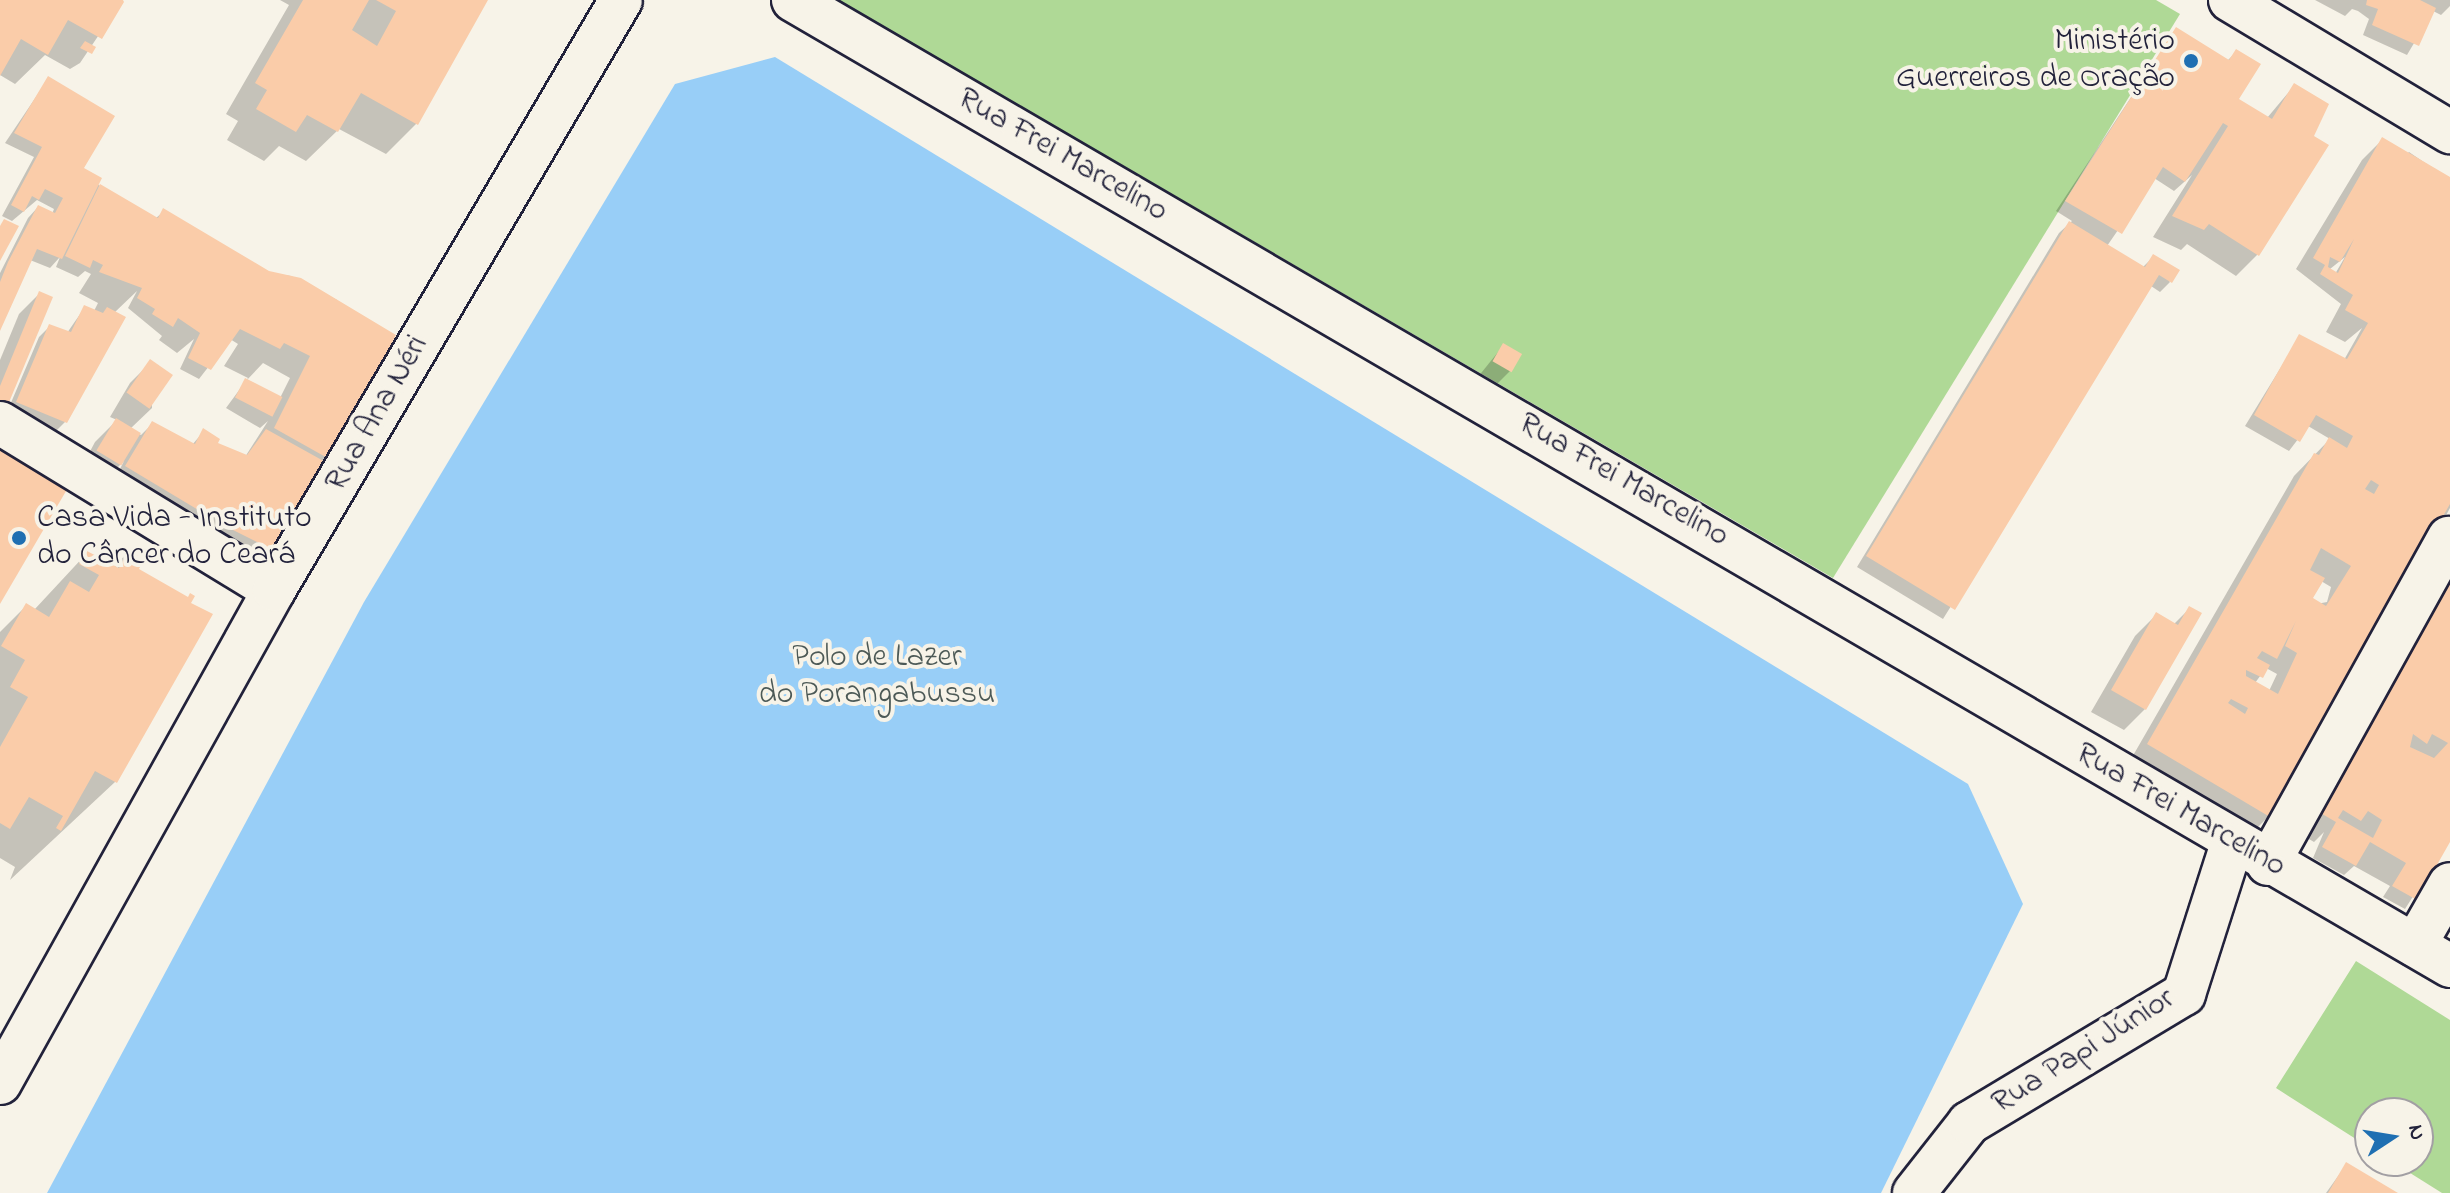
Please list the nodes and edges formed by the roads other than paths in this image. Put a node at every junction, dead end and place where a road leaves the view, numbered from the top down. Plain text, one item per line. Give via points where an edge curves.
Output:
1 (621, 0) edge
2 (793, 0) edge
3 (2230, 0) edge
4 (2447, 122) edge
5 (0, 423) edge
6 (2449, 538) edge
7 (274, 590) junction
8 (2232, 844) junction
9 (2268, 864) junction
10 (2450, 884) edge
11 (2415, 945) junction
12 (2450, 966) edge
13 (0, 1083) edge
14 (1914, 1193) edge

1 - 7 street, Rua Ana Néri
2 - 8 street, Rua Frei Marcelino via 1784,575
3 - 4 street
5 - 7 street
6 - 9 street
7 - 13 street, Rua Ana Néri
8 - 9 street, Rua Frei Marcelino
8 - 14 street, Rua Papi Júnior via 2184,994 1969,1123
9 - 11 street, Rua Frei Marcelino
10 - 11 street
11 - 12 street, Rua Frei Marcelino

